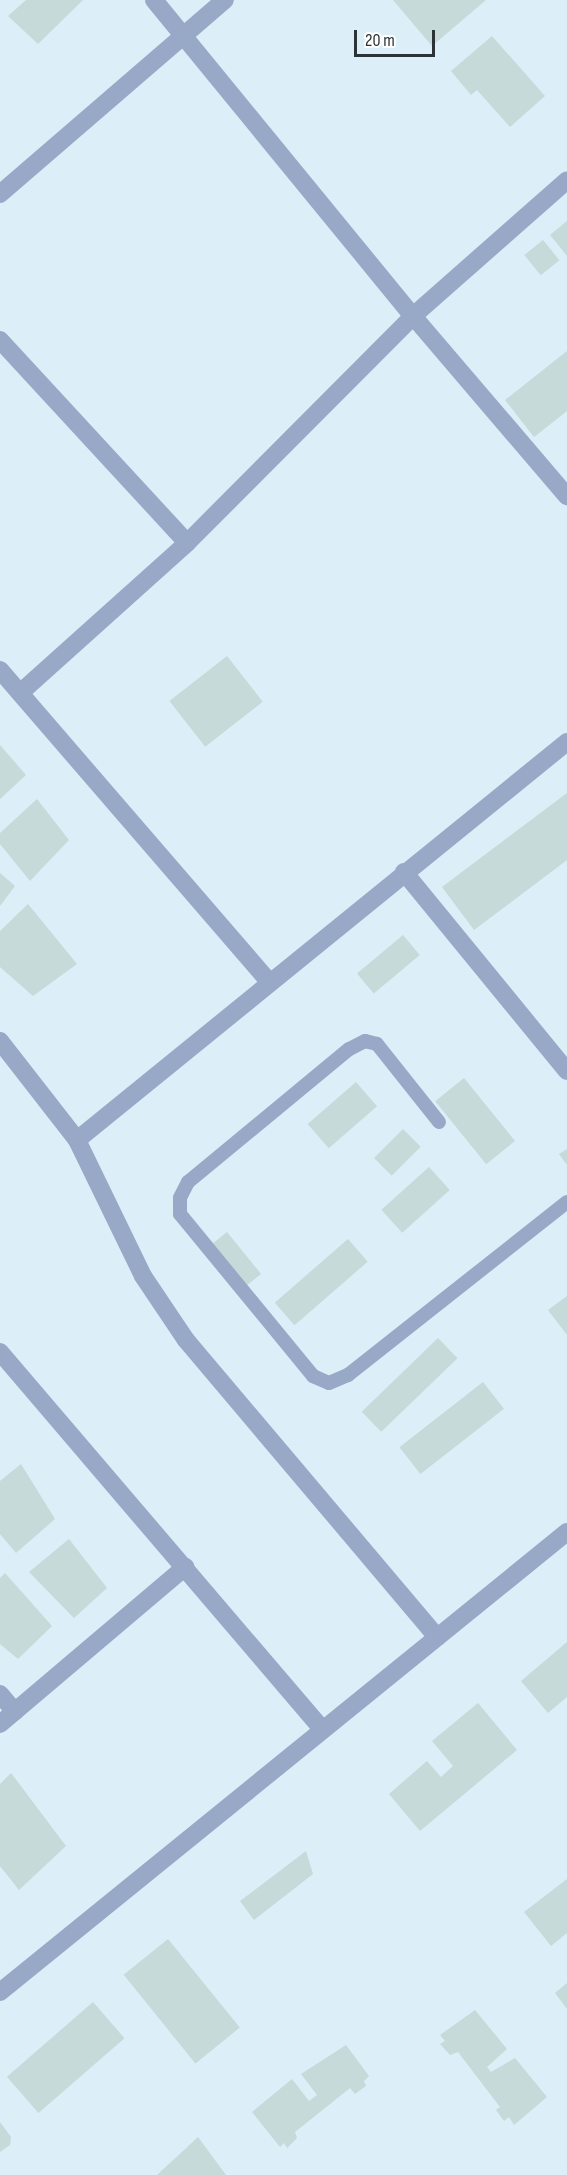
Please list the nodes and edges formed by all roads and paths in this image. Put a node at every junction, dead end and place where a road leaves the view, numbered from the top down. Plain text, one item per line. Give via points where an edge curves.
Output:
1 (154, 0) edge
2 (225, 0) edge
3 (184, 34) junction
4 (567, 180) edge
5 (0, 194) edge
6 (413, 316) junction
7 (0, 340) edge
8 (567, 496) edge
9 (187, 543) junction
10 (0, 670) edge
11 (20, 693) junction
12 (567, 742) edge
13 (404, 872) junction
14 (268, 981) junction
15 (0, 1041) edge
16 (567, 1071) edge
17 (439, 1122) dead end
18 (77, 1140) junction
19 (567, 1202) edge
20 (0, 1352) edge
21 (567, 1532) edge
22 (185, 1567) junction
23 (437, 1637) junction
24 (0, 1694) edge
25 (15, 1712) junction
26 (0, 1724) edge
27 (323, 1730) junction
28 (0, 1992) edge

1 - 3 street
2 - 3 street
3 - 5 street
3 - 6 street
4 - 6 street
6 - 8 street
6 - 9 street
7 - 9 street
9 - 11 street
10 - 11 street
11 - 14 street
12 - 13 street
13 - 14 street
13 - 16 street
14 - 18 street
15 - 18 street
17 - 19 lane via 377,1044 365,1041 349,1049 188,1182 180,1198 180,1214 313,1376 330,1383 348,1375
18 - 23 street via 143,1276 186,1340
20 - 22 street
21 - 23 street
22 - 25 street
22 - 27 street
23 - 27 street
24 - 25 street
25 - 26 street
27 - 28 street

